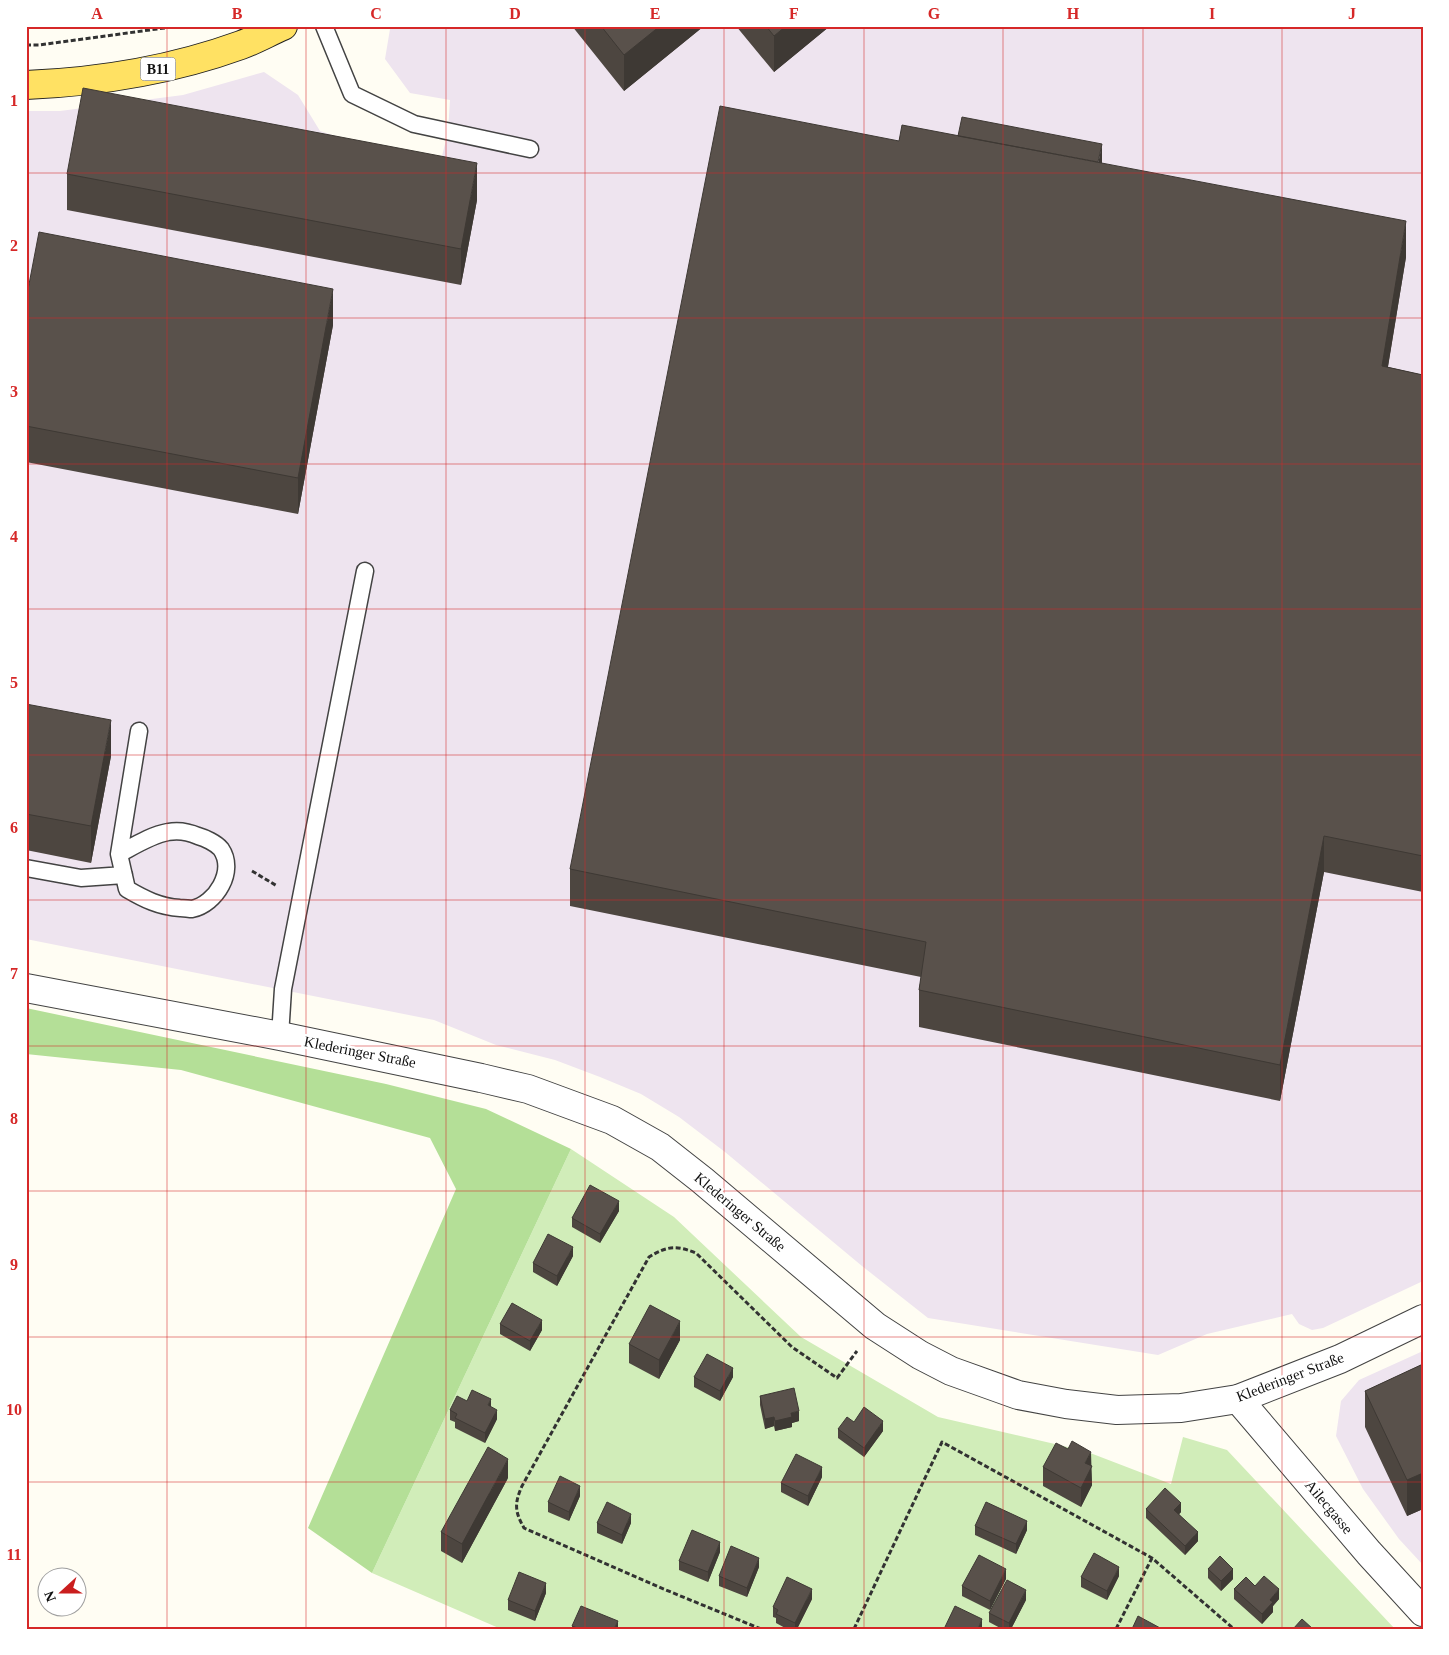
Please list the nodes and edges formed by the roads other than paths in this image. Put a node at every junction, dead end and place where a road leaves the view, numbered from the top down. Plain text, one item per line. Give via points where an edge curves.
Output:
1 (283, 26) edge
2 (324, 26) edge
3 (26, 84) edge
4 (530, 150) dead end
5 (365, 571) dead end
6 (139, 731) dead end
7 (119, 854) junction
8 (26, 868) edge
9 (124, 875) junction
10 (26, 988) edge
11 (280, 1036) junction
12 (1423, 1319) edge
13 (1238, 1398) junction
14 (1423, 1612) edge

1 - 3 main road, B11 via 189,62 140,73
2 - 4 lane via 352,94 414,124
5 - 11 lane via 283,988
6 - 7 lane
7 - 9 lane
7 - 9 lane via 168,832 188,832 205,838 220,849 226,865 226,875 218,890 192,909 159,905 143,898 127,889
8 - 9 lane via 81,878
10 - 11 street, Klederinger Straße
11 - 13 street, Klederinger Straße via 528,1089 612,1120 660,1147 695,1174 875,1326 951,1371 1018,1395 1117,1410 1182,1408
12 - 13 street, Klederinger Straße via 1340,1359
13 - 14 street, Ailecgasse via 1369,1554

